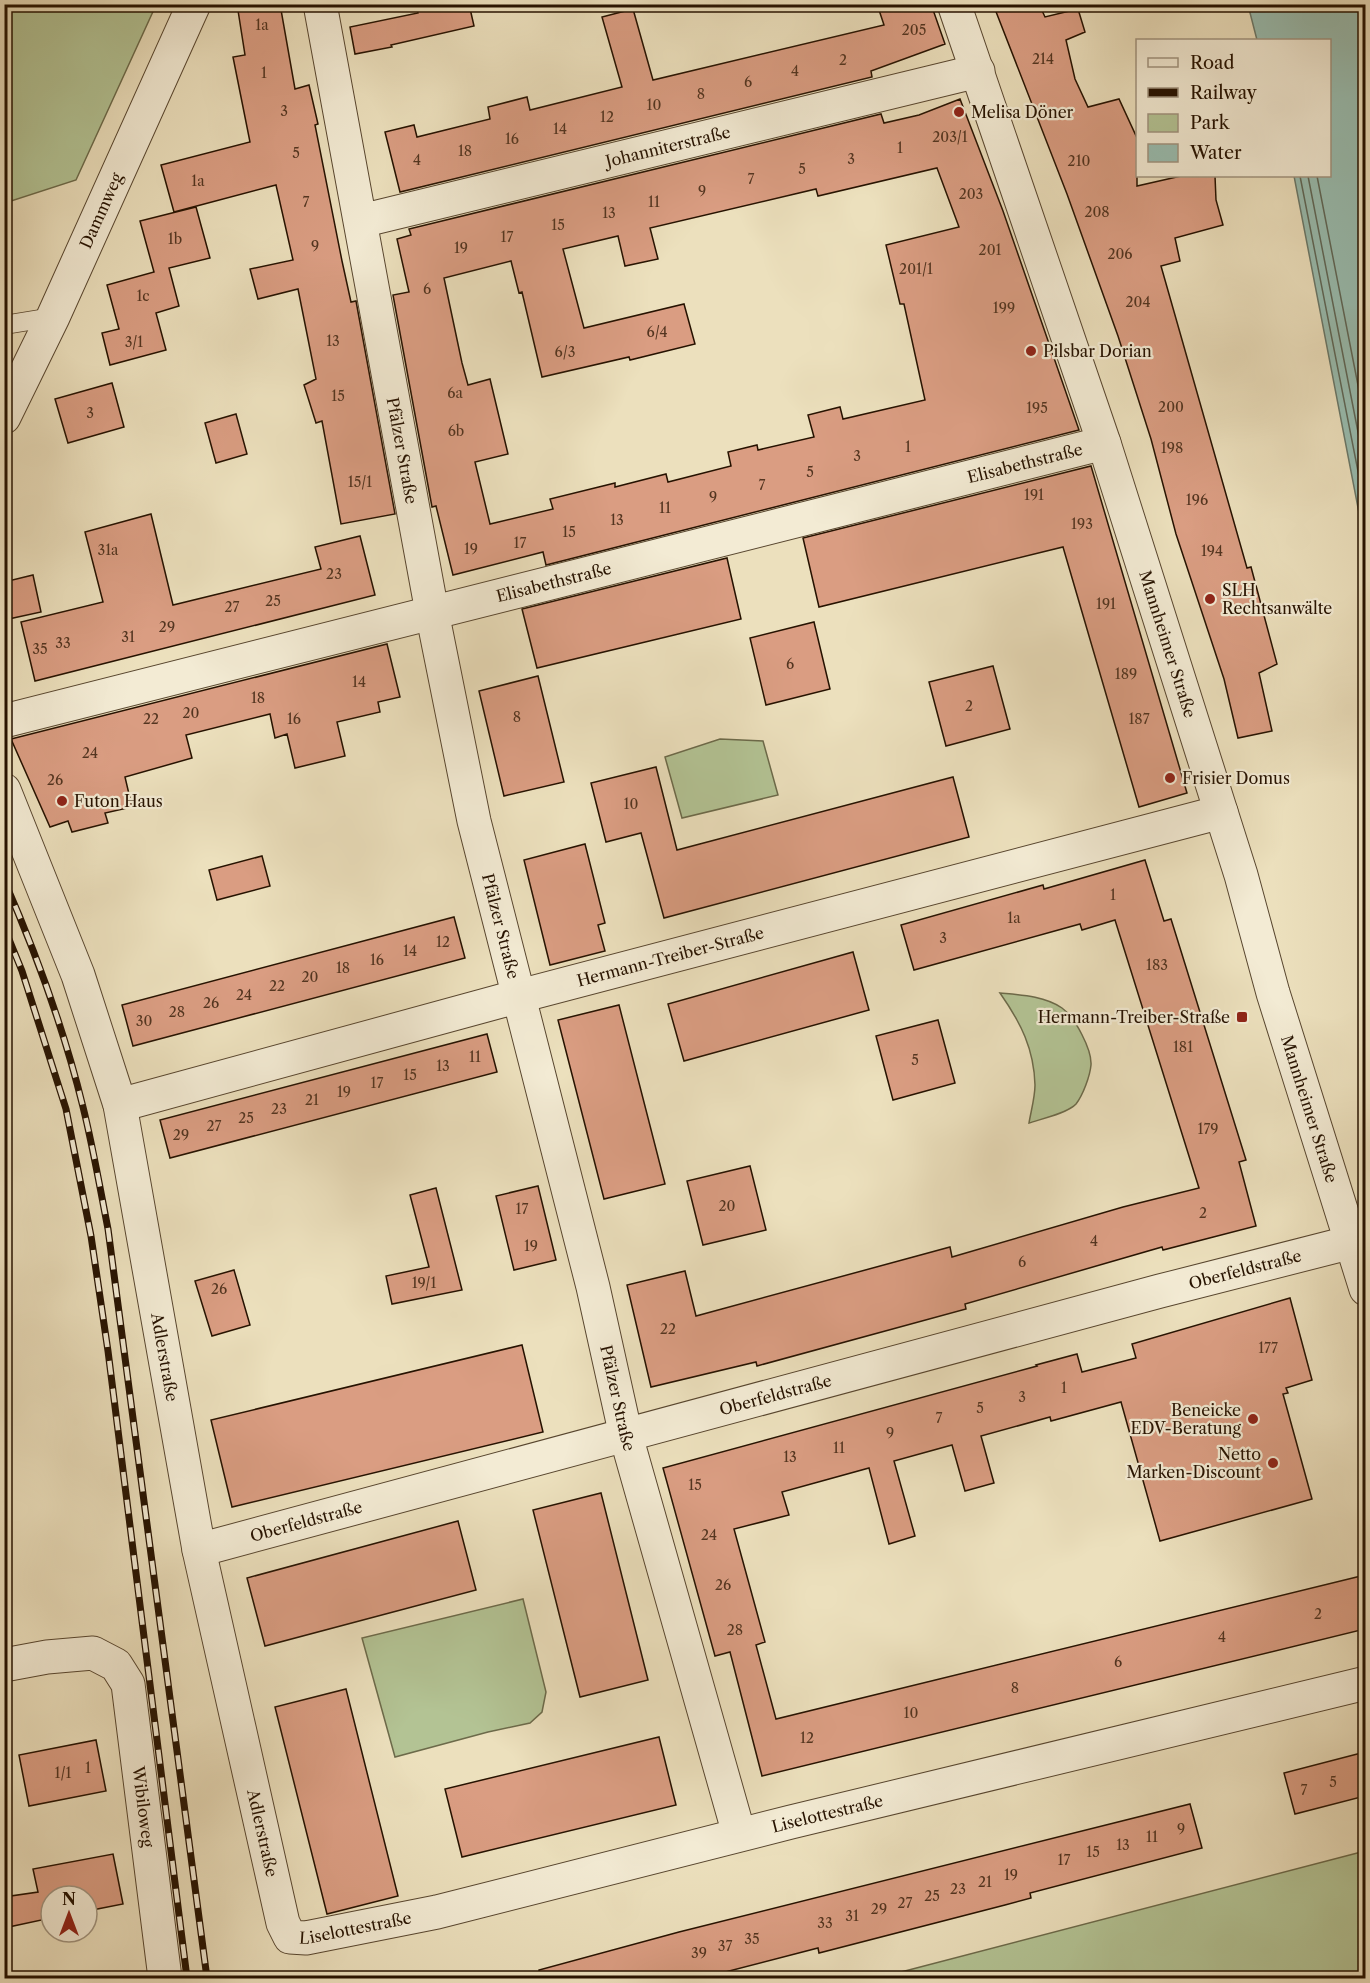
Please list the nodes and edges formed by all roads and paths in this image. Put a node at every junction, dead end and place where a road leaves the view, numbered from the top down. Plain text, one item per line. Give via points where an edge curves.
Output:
1 (194, 4) edge
2 (320, 4) edge
3 (954, 4) edge
4 (978, 71) junction
5 (361, 221) junction
6 (53, 317) junction
7 (4, 325) edge
8 (4, 417) edge
9 (1104, 443) junction
10 (432, 612) junction
11 (4, 721) edge
12 (4, 790) edge
13 (1221, 812) junction
14 (519, 997) junction
15 (120, 1105) junction
16 (1352, 1242) junction
17 (1365, 1289) edge
18 (626, 1436) junction
19 (199, 1550) junction
20 (4, 1665) edge
21 (1365, 1683) edge
22 (739, 1834) junction
23 (290, 1937) joint
24 (165, 1978) edge

1 - 6 street, Dammweg
2 - 5 street, Pfälzer Straße
3 - 4 street, Mannheimer Straße
4 - 5 street, Johanniterstraße
4 - 9 street, Mannheimer Straße
5 - 10 street, Pfälzer Straße
6 - 7 lane
6 - 8 street, Dammweg
9 - 10 street, Elisabethstraße
9 - 13 street, Mannheimer Straße
10 - 11 street, Elisabethstraße
10 - 14 street, Pfälzer Straße via 474,821
12 - 15 street, Adlerstraße via 78,975
13 - 14 street, Hermann-Treiber-Straße
13 - 16 street, Mannheimer Straße via 1273,993
14 - 15 street, Hermann-Treiber-Straße
14 - 18 street, Pfälzer Straße via 593,1287
15 - 19 street, Adlerstraße
16 - 17 street, Mannheimer Straße
16 - 18 street, Oberfeldstraße
18 - 19 street, Oberfeldstraße
18 - 22 street, Pfälzer Straße
19 - 23 street, Adlerstraße
20 - 24 street, Wibiloweg via 93,1653 116,1665 128,1684
21 - 22 street, Liselottestraße
22 - 23 street, Liselottestraße via 437,1912 306,1938

